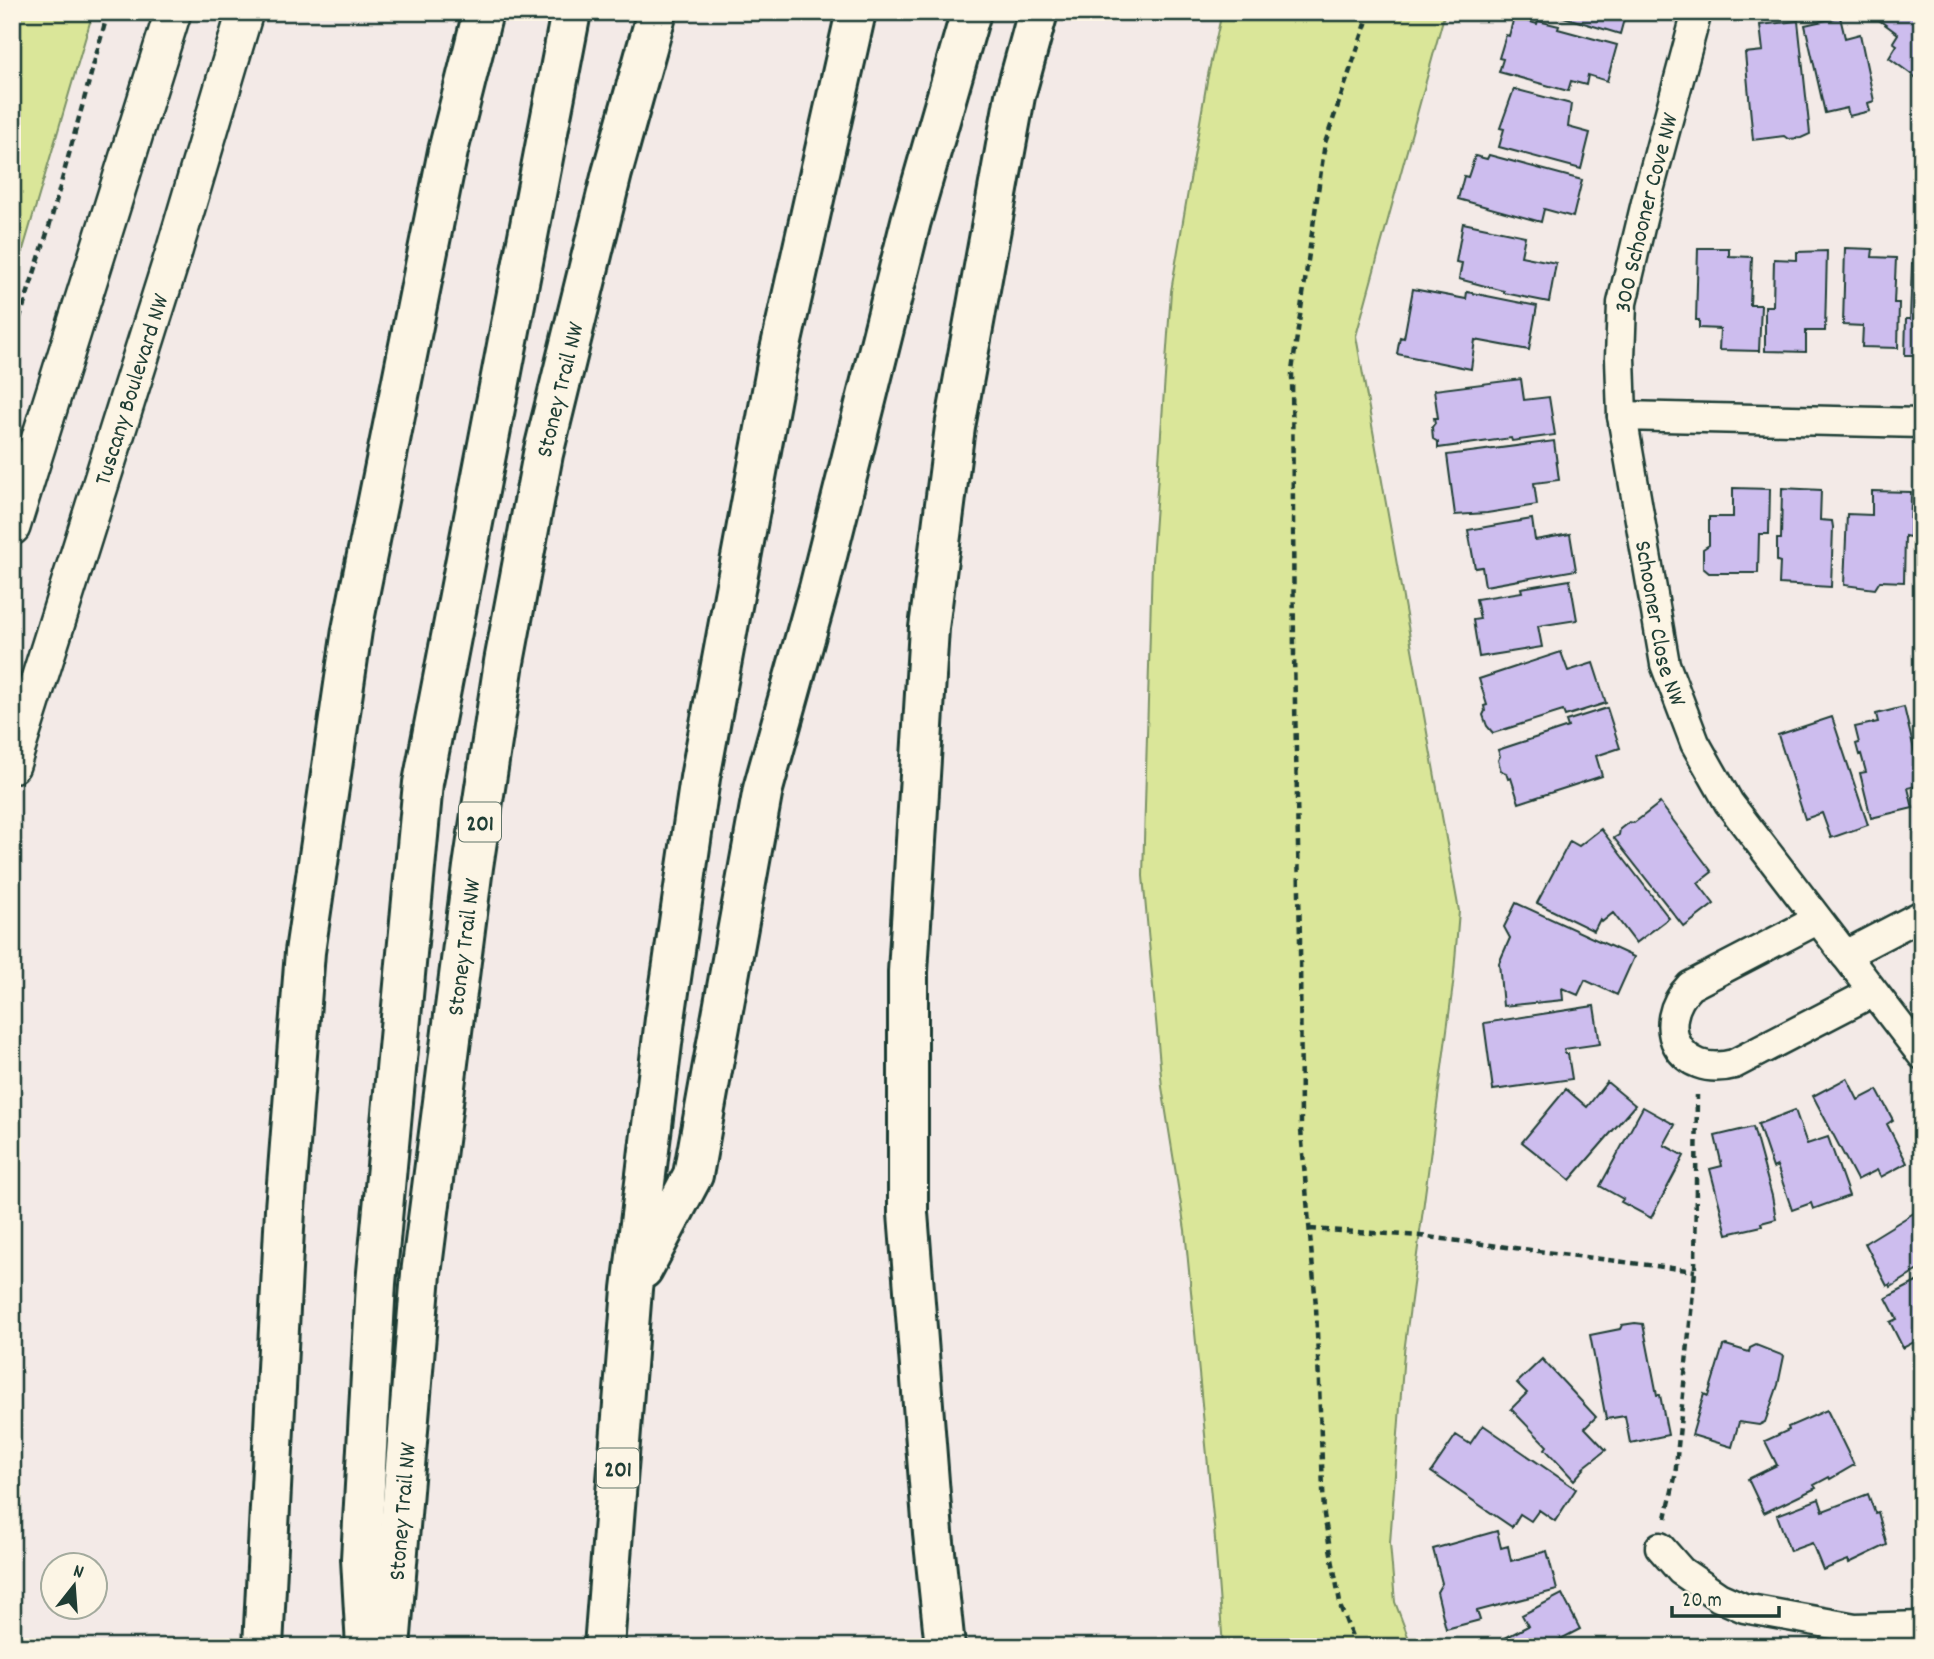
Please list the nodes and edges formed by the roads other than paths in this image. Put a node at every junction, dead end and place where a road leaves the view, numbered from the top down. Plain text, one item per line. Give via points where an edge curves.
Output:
1 (173, 12) edge
2 (245, 12) edge
3 (483, 12) edge
4 (571, 12) edge
5 (657, 12) edge
6 (856, 12) edge
7 (971, 12) edge
8 (1038, 12) edge
9 (1697, 12) edge
10 (1622, 416) junction
11 (1922, 423) edge
12 (12, 527) edge
13 (12, 765) edge
14 (1922, 915) edge
15 (1817, 920) junction
16 (1845, 955) junction
17 (1873, 992) junction
18 (1922, 1055) edge
19 (632, 1289) junction
20 (1660, 1546) road end
21 (1922, 1626) edge
22 (262, 1647) edge
23 (366, 1647) edge
24 (390, 1647) edge
25 (604, 1647) edge
26 (945, 1647) edge

1 - 12 street
2 - 13 street, Tuscany Boulevard NW
3 - 22 highway via 448,151 352,630 305,952 285,1209
4 - 23 highway via 422,783 376,1283 361,1559
5 - 24 highway, Stoney Trail NW / 201 via 543,454 504,662 421,1274
6 - 19 highway, 201 via 778,359 701,778
7 - 19 highway via 911,221 763,789 693,1175
8 - 26 highway via 1015,96 955,427 929,628 909,958 908,1213
9 - 10 street, 300 Schooner Cove NW via 1622,303
10 - 11 street
10 - 15 street, Schooner Close NW via 1665,664 1686,721 1729,803
14 - 16 street
15 - 16 street, Schooner Close NW
15 - 17 street via 1690,986 1679,997 1671,1027 1685,1055 1698,1064 1722,1068 1734,1064
16 - 17 street, Schooner Close NW
17 - 18 street, Schooner Close NW
19 - 25 highway, 201
20 - 21 street via 1681,1572 1744,1608 1855,1628

